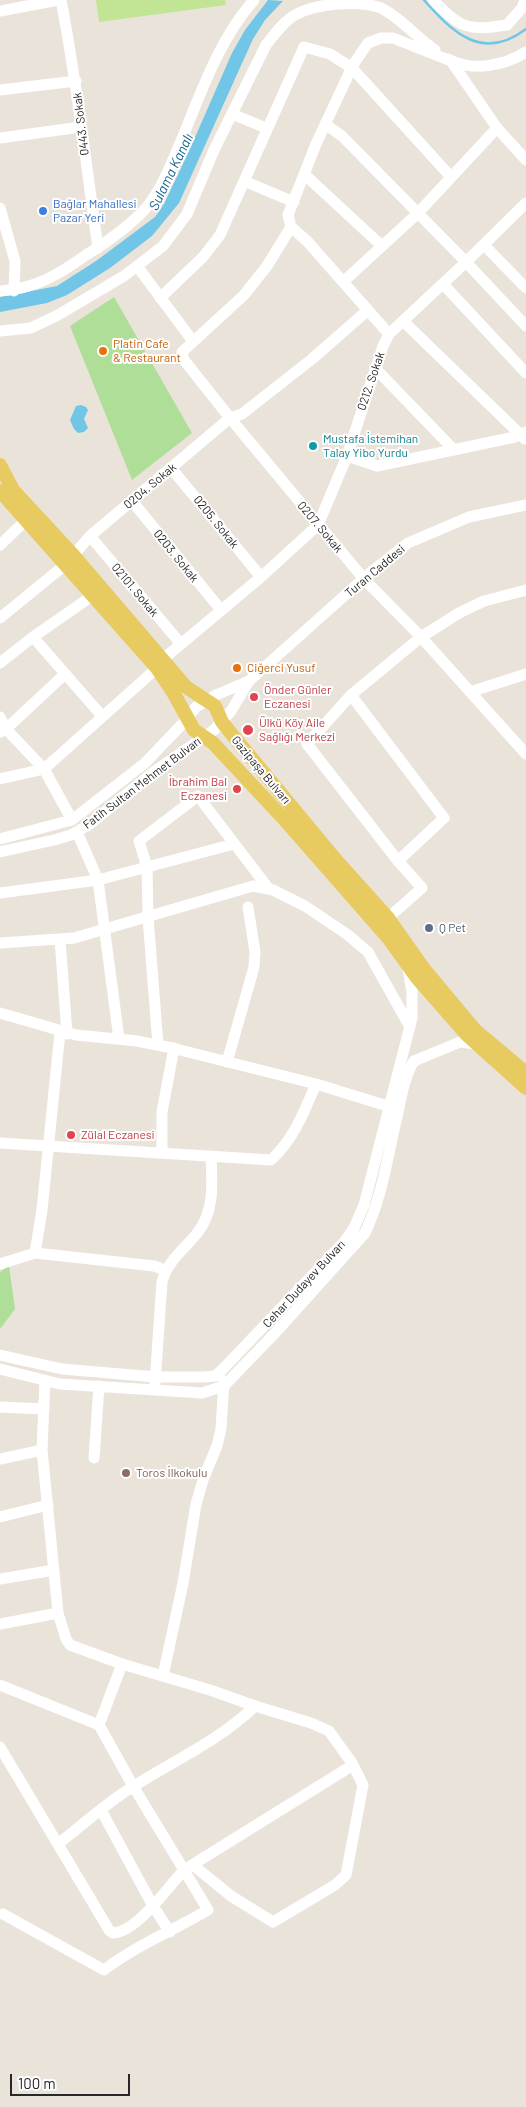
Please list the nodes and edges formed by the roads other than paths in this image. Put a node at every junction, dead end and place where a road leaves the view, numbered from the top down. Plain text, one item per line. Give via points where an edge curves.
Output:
1 (60, 0) edge
2 (254, 0) edge
3 (433, 0) edge
4 (525, 0) edge
5 (0, 11) edge
6 (526, 52) edge
7 (451, 61) junction
8 (352, 68) junction
9 (76, 81) junction
10 (0, 90) edge
11 (232, 114) junction
12 (325, 124) junction
13 (80, 127) junction
14 (266, 128) junction
15 (497, 128) junction
16 (0, 138) edge
17 (526, 160) edge
18 (304, 174) junction
19 (451, 177) junction
20 (244, 181) junction
21 (294, 202) junction
22 (0, 208) edge
23 (524, 208) edge
24 (417, 214) junction
25 (291, 227) junction
26 (484, 245) junction
27 (5, 246) edge
28 (382, 246) junction
29 (98, 248) junction
30 (466, 262) junction
31 (137, 266) junction
32 (343, 282) junction
33 (443, 284) junction
34 (526, 288) edge
35 (14, 290) junction
36 (0, 291) edge
37 (160, 298) junction
38 (368, 310) junction
39 (403, 322) junction
40 (526, 326) edge
41 (0, 331) edge
42 (389, 334) junction
43 (192, 340) junction
44 (376, 368) junction
45 (526, 373) edge
46 (230, 418) junction
47 (524, 435) edge
48 (453, 449) junction
49 (347, 456) junction
50 (0, 465) edge
51 (171, 468) junction
52 (0, 492) edge
53 (132, 501) junction
54 (526, 504) edge
55 (25, 521) junction
56 (318, 525) junction
57 (90, 536) junction
58 (0, 545) edge
59 (69, 561) junction
60 (260, 577) junction
61 (364, 579) junction
62 (526, 590) edge
63 (92, 596) junction
64 (221, 610) junction
65 (0, 618) edge
66 (33, 637) junction
67 (421, 637) junction
68 (180, 644) junction
69 (0, 663) edge
70 (159, 664) junction
71 (65, 674) junction
72 (526, 674) edge
73 (249, 681) junction
74 (470, 692) junction
75 (352, 695) junction
76 (207, 701) junction
77 (102, 716) junction
78 (0, 717) edge
79 (187, 719) junction
80 (222, 722) junction
81 (3, 730) edge
82 (203, 737) junction
83 (526, 754) edge
84 (44, 769) junction
85 (0, 779) edge
86 (72, 820) junction
87 (76, 832) junction
88 (0, 838) edge
89 (234, 844) junction
90 (0, 852) edge
91 (398, 861) junction
92 (147, 867) junction
93 (98, 880) junction
94 (269, 889) junction
95 (0, 894) edge
96 (248, 907) dead end
97 (148, 917) junction
98 (388, 918) junction
99 (106, 930) junction
100 (60, 939) junction
101 (0, 943) edge
102 (408, 966) junction
103 (0, 1013) edge
104 (410, 1027) junction
105 (63, 1033) junction
106 (119, 1040) junction
107 (476, 1044) junction
108 (158, 1045) junction
109 (174, 1048) junction
110 (227, 1062) junction
111 (526, 1073) edge
112 (316, 1084) junction
113 (526, 1088) edge
114 (393, 1108) junction
115 (0, 1143) edge
116 (49, 1146) junction
117 (162, 1153) junction
118 (211, 1156) junction
119 (36, 1253) junction
120 (0, 1264) edge
121 (165, 1270) junction
122 (0, 1355) edge
123 (0, 1369) edge
124 (222, 1370) junction
125 (156, 1377) junction
126 (45, 1381) junction
127 (99, 1386) junction
128 (224, 1386) junction
129 (155, 1390) junction
130 (0, 1407) edge
131 (44, 1409) junction
132 (42, 1450) junction
133 (94, 1458) dead end
134 (0, 1459) edge
135 (48, 1505) junction
136 (0, 1517) edge
137 (54, 1570) junction
138 (0, 1579) edge
139 (58, 1612) junction
140 (0, 1624) edge
141 (122, 1664) junction
142 (163, 1676) junction
143 (0, 1685) edge
144 (255, 1706) junction
145 (99, 1725) junction
146 (0, 1747) edge
147 (353, 1765) junction
148 (133, 1786) junction
149 (101, 1810) junction
150 (58, 1844) junction
151 (188, 1867) junction
152 (153, 1906) junction
153 (1, 1913) edge
154 (170, 1932) junction

1 - 5 street
1 - 9 street, 0443. Sokak
2 - 29 street via 239,16 204,84 167,174 146,207
3 - 4 street via 461,24 486,28 507,25
6 - 7 street via 504,63 488,65 468,66
7 - 8 street via 399,40 381,38 368,42
7 - 11 street via 379,7 346,2 320,5 294,15 276,31 262,52
7 - 15 street
8 - 12 street
8 - 14 street via 330,54 304,47
8 - 19 street
9 - 10 street
9 - 13 street, 0443. Sokak
11 - 14 street
11 - 31 street via 187,214 163,246
12 - 18 street
12 - 24 street via 342,136
13 - 16 street
13 - 29 street, 0443. Sokak
14 - 20 street
15 - 17 street
15 - 19 street
18 - 21 street
18 - 28 street
19 - 24 street
20 - 21 street
20 - 37 street via 220,235 203,257
21 - 25 street via 288,215
22 - 27 street
23 - 26 street, 0212. Sokak
24 - 28 street
24 - 30 street
25 - 32 street
25 - 43 street via 268,266 244,295
26 - 30 street, 0212. Sokak
26 - 34 street
27 - 35 street via 15,261
28 - 32 street
29 - 35 street via 55,277
30 - 33 street, 0212. Sokak
30 - 40 street
31 - 37 street
31 - 41 street via 32,328
32 - 38 street
33 - 39 street, 0212. Sokak
33 - 45 street
35 - 36 street
37 - 43 street
38 - 42 street
38 - 46 street, 0204. Sokak via 242,414
39 - 42 street, 0212. Sokak
39 - 47 street
42 - 44 street, 0212. Sokak
43 - 46 street, 0207. Sokak via 182,352 184,360
44 - 48 street
44 - 49 street, 0212. Sokak
46 - 51 street, 0204. Sokak
46 - 56 street, 0207. Sokak
47 - 48 street
48 - 49 street via 377,466
49 - 56 street, 0212. Sokak
50 - 59 main road, Gazipaşa Bulvarı via 13,490
51 - 53 street, 0204. Sokak
51 - 60 street, 0205. Sokak
52 - 55 main road, Gazipaşa Bulvarı
53 - 57 street, 0204. Sokak
53 - 64 street, 0203. Sokak
54 - 61 street, Turan Caddesi via 469,517 408,543
55 - 58 street
55 - 59 main road, Gazipaşa Bulvarı
56 - 60 street, 0212. Sokak
56 - 61 street, 0207. Sokak
57 - 59 street, 0204. Sokak
57 - 68 street, 02101. Sokak
59 - 63 main road, Gazipaşa Bulvarı
59 - 65 street, 0204. Sokak
59 - 70 main road, Gazipaşa Bulvarı
60 - 64 street, 0212. Sokak
61 - 67 street, 0207. Sokak
61 - 73 street, Turan Caddesi
62 - 67 street via 484,601
63 - 66 street
63 - 70 main road, Gazipaşa Bulvarı
64 - 68 street, 0212. Sokak
66 - 69 street
66 - 71 street
67 - 74 street, 0207. Sokak
67 - 75 street
68 - 70 street, 0212. Sokak
70 - 76 main road, Gazipaşa Bulvarı
70 - 77 street, 0212. Sokak
70 - 79 main road, Gazipaşa Bulvarı
71 - 77 street
71 - 81 street
72 - 74 street
73 - 76 street, Fatih Sultan Mehmet Bulvarı
73 - 80 street, Fatih Sultan Mehmet Bulvarı
74 - 83 street, 0207. Sokak
75 - 91 street via 307,744
75 - 91 street via 444,818
76 - 79 street, Fatih Sultan Mehmet Bulvarı via 196,707
76 - 80 main road, Gazipaşa Bulvarı via 215,706
77 - 84 street, 0212. Sokak
78 - 81 street
79 - 82 main road, Gazipaşa Bulvarı
79 - 86 street, Fatih Sultan Mehmet Bulvarı via 145,763
80 - 82 street, Fatih Sultan Mehmet Bulvarı
80 - 98 main road, Gazipaşa Bulvarı
81 - 84 street
82 - 87 street, Fatih Sultan Mehmet Bulvarı
82 - 102 main road, Gazipaşa Bulvarı via 213,743 282,818 389,939
84 - 85 street
84 - 86 street
86 - 88 street, Fatih Sultan Mehmet Bulvarı
87 - 90 street, Fatih Sultan Mehmet Bulvarı
87 - 93 street
89 - 92 street
89 - 92 street via 198,796 139,841
89 - 94 street
91 - 98 street via 422,888
92 - 93 street
92 - 97 street
93 - 95 street
93 - 99 street
94 - 97 street via 253,886
94 - 104 street via 306,906 368,952
96 - 110 street via 254,967
97 - 99 street
97 - 108 street
98 - 111 main road, Gazipaşa Bulvarı via 424,969 475,1030
99 - 100 street
99 - 106 street
100 - 101 street
100 - 105 street
102 - 104 street, Cehar Dudayev Bulvarı via 412,992
102 - 107 main road, Gazipaşa Bulvarı
103 - 105 street
104 - 114 street, Cehar Dudayev Bulvarı
105 - 106 street
105 - 116 street
106 - 108 street
107 - 113 main road, Gazipaşa Bulvarı
107 - 114 street, Cehar Dudayev Bulvarı via 460,1042 414,1061
108 - 109 street
109 - 110 street
109 - 117 street via 163,1099
110 - 112 street
112 - 114 street
112 - 118 street via 293,1135 271,1160
114 - 124 street, Cehar Dudayev Bulvarı via 354,1228
114 - 128 street, Cehar Dudayev Bulvarı via 374,1213 365,1233
115 - 116 street
116 - 117 street
116 - 119 street
117 - 118 street
118 - 121 street via 209,1212 200,1230
119 - 120 street
119 - 121 street via 154,1266
121 - 125 street
122 - 125 street, Cehar Dudayev Bulvarı via 62,1369
123 - 126 street
124 - 125 street, Cehar Dudayev Bulvarı via 215,1376 204,1378
124 - 128 street
125 - 129 street
126 - 127 street
126 - 131 street
127 - 129 street
127 - 133 street
128 - 129 street via 202,1393
128 - 142 street via 221,1429 196,1504
130 - 131 street
131 - 132 street
132 - 134 street
132 - 135 street
135 - 136 street
135 - 137 street
137 - 138 street
137 - 139 street
139 - 140 street
139 - 141 street via 70,1645
141 - 142 street
141 - 145 street
142 - 144 street
143 - 145 street
144 - 147 street via 329,1731
144 - 148 street via 189,1755
145 - 148 street
146 - 150 street
147 - 151 street
147 - 151 street via 363,1786 346,1875 335,1885 273,1922
148 - 149 street
148 - 151 street
149 - 150 street
149 - 152 street
150 - 152 street via 113,1933 120,1933
151 - 152 street
151 - 154 street via 208,1910
152 - 154 street
153 - 154 street via 104,1970 121,1956

